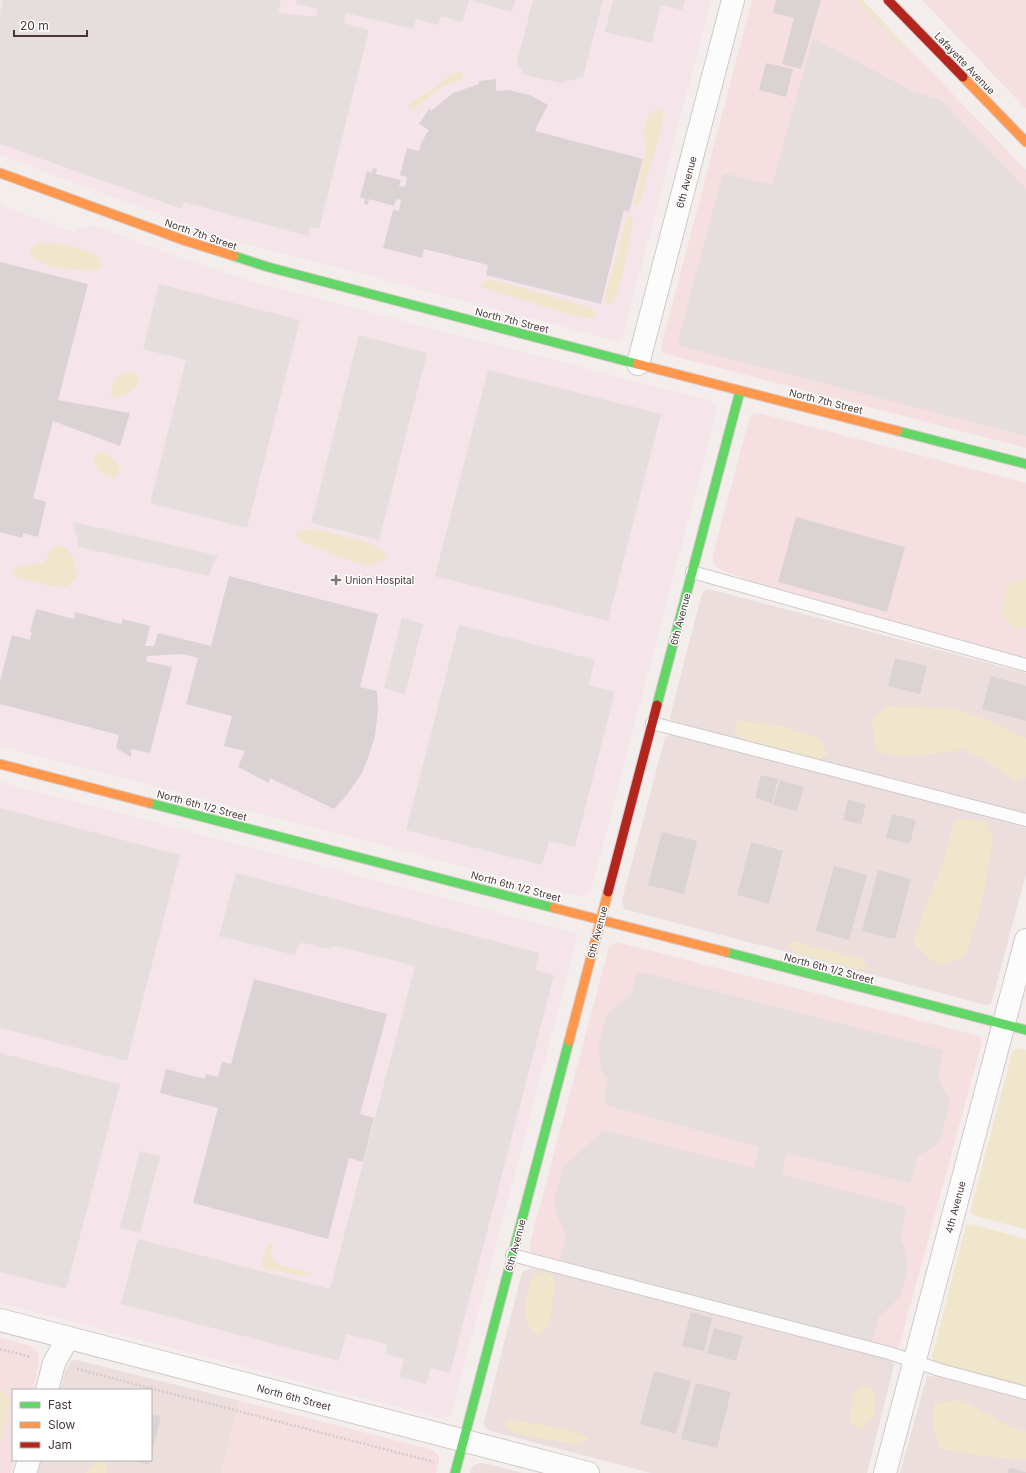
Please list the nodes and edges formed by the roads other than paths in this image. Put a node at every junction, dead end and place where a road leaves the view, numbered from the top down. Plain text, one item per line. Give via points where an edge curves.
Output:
1 (733, 0) edge
2 (888, 0) edge
3 (903, 8) edge
4 (1026, 142) edge
5 (0, 173) edge
6 (638, 364) junction
7 (740, 391) junction
8 (1026, 464) edge
9 (692, 572) junction
10 (1026, 665) edge
11 (652, 723) junction
12 (0, 764) edge
13 (1026, 820) edge
14 (600, 920) junction
15 (1026, 940) edge
16 (1004, 1025) junction
17 (1026, 1030) edge
18 (512, 1255) junction
19 (0, 1320) edge
20 (68, 1338) junction
21 (914, 1361) junction
22 (47, 1389) edge
23 (1026, 1393) edge
24 (463, 1441) junction
25 (28, 1461) edge
26 (455, 1471) edge
27 (25, 1473) edge
28 (588, 1473) edge
29 (885, 1473) edge

1 - 6 street, 6th Avenue
2 - 3 street, Lafayette Avenue
3 - 4 street, Lafayette Avenue
5 - 6 street, North 7th Street via 237,258
6 - 7 street, North 7th Street
7 - 8 street, North 7th Street
7 - 9 street, 6th Avenue
9 - 10 lane
9 - 11 street, 6th Avenue
11 - 13 lane
11 - 14 street, 6th Avenue
12 - 14 street, North 6th 1/2 Street
14 - 16 street, North 6th 1/2 Street
14 - 18 street, 6th Avenue
15 - 16 street, 4th Avenue
16 - 17 street, North 6th 1/2 Street
16 - 21 street, 4th Avenue
18 - 21 lane
18 - 24 street, 6th Avenue
19 - 20 street, North 6th Street
20 - 22 street via 54,1363
20 - 24 street, North 6th Street
21 - 23 lane
21 - 29 street, 4th Avenue
24 - 26 street, 6th Avenue
24 - 28 street, North 6th Street
25 - 27 street

